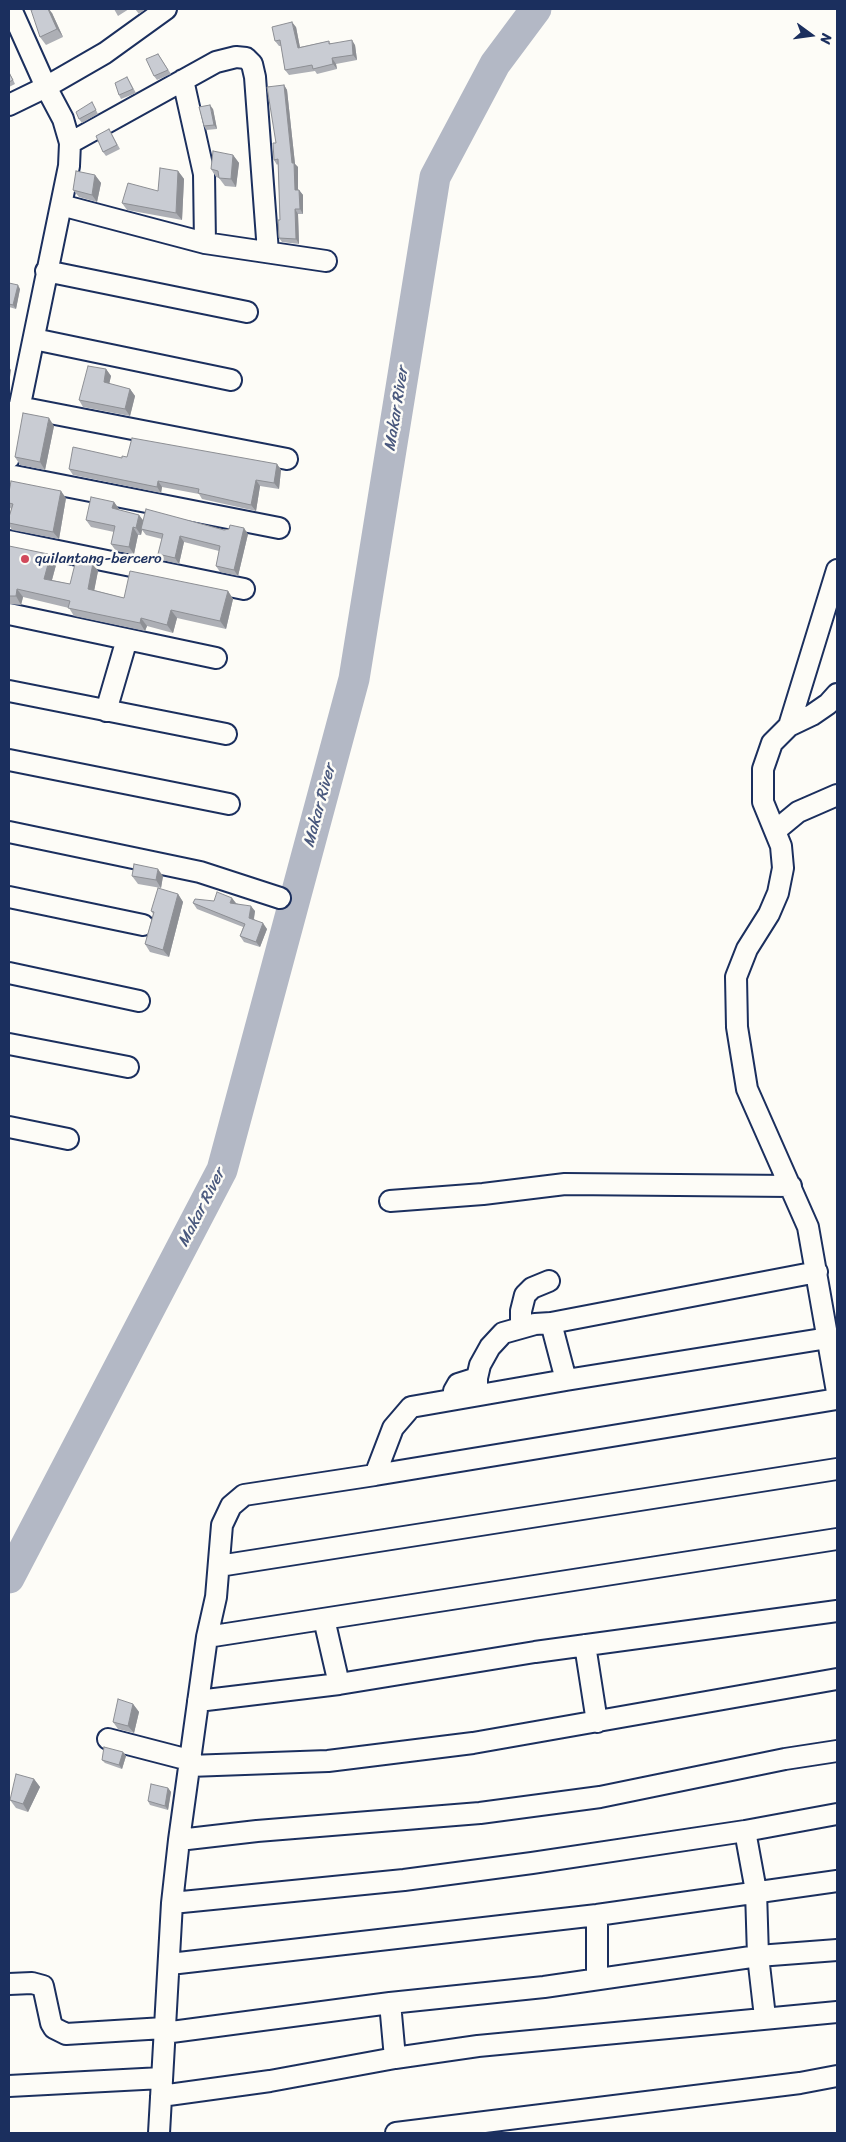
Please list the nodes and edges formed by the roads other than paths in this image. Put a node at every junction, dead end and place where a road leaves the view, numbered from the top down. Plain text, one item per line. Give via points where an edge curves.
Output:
1 (11, 9) edge
2 (162, 10) edge
3 (183, 80) junction
4 (46, 87) junction
5 (9, 105) edge
6 (70, 143) junction
7 (61, 205) junction
8 (205, 243) junction
9 (268, 252) junction
10 (326, 261) dead end
11 (46, 271) junction
12 (247, 312) dead end
13 (34, 339) junction
14 (231, 380) dead end
15 (19, 408) junction
16 (9, 458) edge
17 (287, 459) dead end
18 (9, 475) edge
19 (280, 528) dead end
20 (9, 541) edge
21 (837, 570) edge
22 (244, 589) dead end
23 (9, 614) edge
24 (127, 639) junction
25 (216, 658) dead end
26 (9, 691) edge
27 (837, 694) edge
28 (106, 711) junction
29 (789, 726) junction
30 (226, 734) dead end
31 (9, 760) edge
32 (837, 794) edge
33 (229, 804) dead end
34 (775, 830) junction
35 (9, 832) edge
36 (9, 896) edge
37 (280, 898) dead end
38 (143, 925) dead end
39 (9, 973) edge
40 (139, 1001) dead end
41 (9, 1044) edge
42 (128, 1067) dead end
43 (9, 1127) edge
44 (68, 1139) dead end
45 (791, 1186) junction
46 (390, 1201) dead end
47 (817, 1272) junction
48 (549, 1281) dead end
49 (551, 1323) junction
50 (522, 1327) junction
51 (828, 1338) junction
52 (566, 1380) junction
53 (477, 1386) junction
54 (837, 1392) edge
55 (837, 1399) edge
56 (837, 1469) edge
57 (375, 1475) junction
58 (837, 1539) edge
59 (219, 1566) junction
60 (837, 1612) edge
61 (324, 1619) junction
62 (207, 1637) junction
63 (584, 1645) junction
64 (837, 1679) edge
65 (339, 1684) junction
66 (198, 1701) junction
67 (597, 1722) junction
68 (108, 1739) dead end
69 (837, 1751) edge
70 (189, 1763) junction
71 (837, 1814) edge
72 (745, 1831) junction
73 (179, 1840) junction
74 (837, 1880) edge
75 (756, 1891) junction
76 (172, 1903) junction
77 (597, 1916) junction
78 (837, 1950) edge
79 (758, 1956) junction
80 (170, 1964) junction
81 (597, 1978) junction
82 (9, 1984) edge
83 (390, 2003) junction
84 (837, 2012) edge
85 (766, 2017) junction
86 (164, 2030) junction
87 (395, 2058) junction
88 (837, 2076) edge
89 (9, 2086) edge
90 (162, 2087) junction
91 (159, 2133) edge
92 (396, 2133) edge

1 - 4 street
2 - 4 street via 105,53
3 - 6 street
3 - 8 street via 204,174
3 - 9 street via 216,62 236,57 246,58 252,64
4 - 5 street
4 - 6 street via 63,119
6 - 7 street
7 - 8 street
7 - 11 street
8 - 9 street
9 - 10 street
11 - 12 street
11 - 13 street
13 - 14 street
13 - 15 street
15 - 16 street
15 - 17 street
18 - 19 street
20 - 22 street
21 - 29 street
23 - 24 street
24 - 25 street
24 - 28 street
26 - 28 street
27 - 29 street via 812,715
28 - 30 street
29 - 34 street via 772,743 763,769 763,802
31 - 33 street
32 - 34 street via 798,812
34 - 45 street via 781,846 783,868 770,914 747,949 736,977 737,1027 747,1089
35 - 37 street via 200,872
36 - 38 street
39 - 40 street
41 - 42 street
43 - 44 street
45 - 46 street via 565,1184
45 - 47 street via 808,1227
47 - 49 street
47 - 51 street
48 - 50 street via 532,1288 525,1295
49 - 50 street
49 - 52 street
50 - 53 street via 503,1333 490,1347 480,1365
51 - 52 street
51 - 54 street
52 - 53 street
53 - 57 street via 453,1400 417,1405 404,1413 393,1428
55 - 57 street
56 - 59 street
57 - 59 street via 244,1495 231,1506 222,1525
58 - 61 street
59 - 62 street
60 - 63 street
61 - 62 street
61 - 65 street
62 - 66 street
63 - 65 street
63 - 67 street
64 - 67 street
65 - 66 street
66 - 70 street
67 - 70 street via 473,1743 328,1762
68 - 70 street
69 - 73 street via 600,1797 480,1813
70 - 73 street
71 - 72 street
72 - 75 street
72 - 76 street via 404,1880
73 - 76 street
74 - 75 street
75 - 77 street
75 - 79 street
76 - 80 street
77 - 80 street
77 - 81 street
78 - 79 street
79 - 81 street
79 - 85 street
80 - 86 street
81 - 83 street via 544,1987
82 - 86 street via 43,1986 51,2023 66,2034
83 - 86 street
83 - 87 street
84 - 85 street
85 - 87 street via 478,2046
86 - 90 street
87 - 90 street via 270,2081
88 - 92 street
89 - 90 street
90 - 91 street

